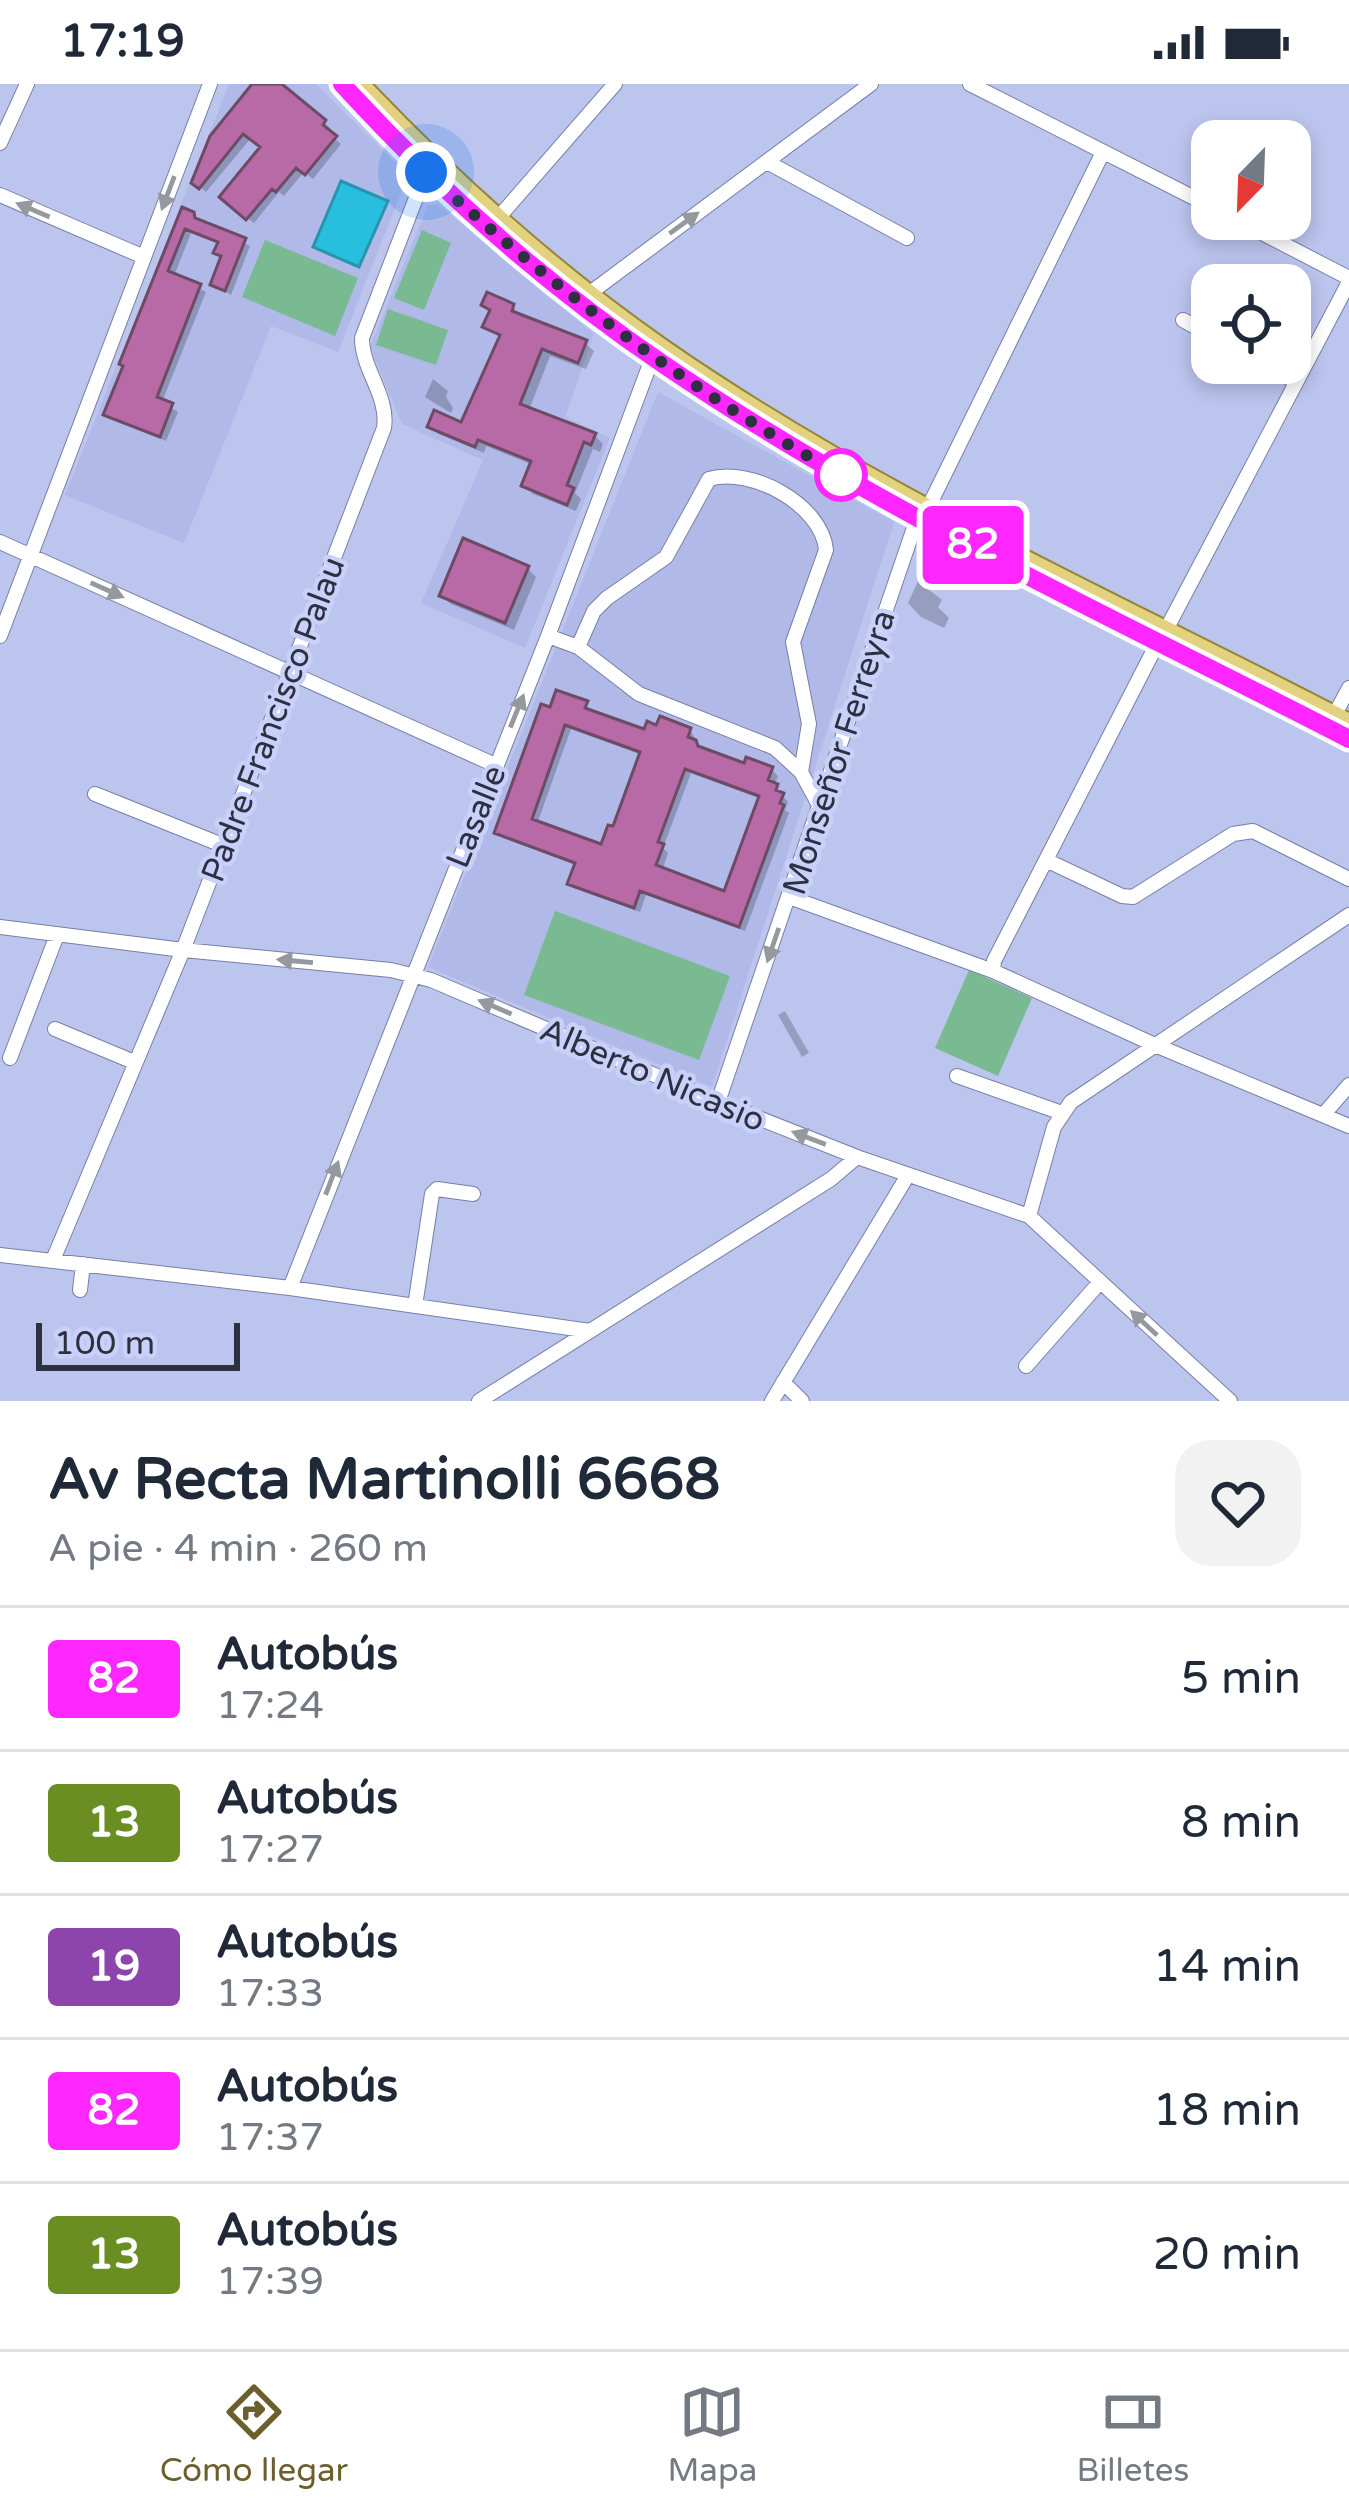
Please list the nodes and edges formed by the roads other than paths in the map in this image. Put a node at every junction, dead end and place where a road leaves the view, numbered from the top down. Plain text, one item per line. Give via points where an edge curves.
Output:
1 (27, 84) edge
2 (210, 84) edge
3 (342, 84) edge
4 (361, 84) edge
5 (614, 84) edge
6 (871, 84) edge
7 (970, 84) edge
8 (0, 143) edge
9 (1103, 152) junction
10 (767, 162) junction
11 (426, 172) junction
12 (0, 195) edge
13 (1191, 196) edge
14 (493, 223) junction
15 (907, 238) dead end
16 (1274, 240) edge
17 (144, 257) junction
18 (1349, 280) edge
19 (590, 292) junction
20 (1183, 320) dead end
21 (1191, 324) edge
22 (654, 350) junction
23 (1311, 353) edge
24 (1295, 384) edge
25 (923, 511) junction
26 (0, 542) edge
27 (31, 556) junction
28 (1163, 634) junction
29 (548, 635) junction
30 (0, 636) edge
31 (578, 647) junction
32 (290, 671) junction
33 (1349, 688) edge
34 (1342, 718) edge
35 (1349, 739) edge
36 (495, 765) junction
37 (801, 772) junction
38 (95, 794) dead end
39 (820, 807) junction
40 (222, 845) junction
41 (1048, 861) junction
42 (1349, 879) edge
43 (789, 897) junction
44 (1349, 915) edge
45 (0, 928) edge
46 (57, 935) junction
47 (183, 950) junction
48 (993, 971) junction
49 (411, 975) junction
50 (55, 1029) dead end
51 (1155, 1045) junction
52 (10, 1058) dead end
53 (134, 1062) junction
54 (957, 1076) dead end
55 (1349, 1085) edge
56 (718, 1102) junction
57 (1062, 1113) junction
58 (1324, 1114) junction
59 (1349, 1126) edge
60 (857, 1156) junction
61 (908, 1175) junction
62 (473, 1194) dead end
63 (1029, 1216) junction
64 (0, 1255) edge
65 (53, 1260) junction
66 (83, 1264) junction
67 (1100, 1282) junction
68 (290, 1288) junction
69 (80, 1290) dead end
70 (415, 1306) junction
71 (590, 1331) junction
72 (1026, 1366) dead end
73 (783, 1382) junction
74 (479, 1401) edge
75 (772, 1401) edge
76 (802, 1401) edge
77 (1230, 1401) edge

1 - 8 street
2 -> 17 street
3 - 11 main road
4 - 14 main road
5 - 14 street
6 - 10 street
7 - 9 street
9 - 13 street
9 - 25 street, Monseñor Ferreyra
10 - 15 street
19 -> 10 street
11 - 14 main road
11 - 32 street, Padre Francisco Palau via 362,338 384,428
17 -> 12 street
14 - 19 main road
14 - 22 main road
16 - 18 street
17 - 27 street
18 - 23 street
19 - 22 main road
20 - 21 street
22 - 25 main road via 802,453
22 - 29 street, Lasalle
24 - 28 street
25 - 28 main road
25 - 39 street, Monseñor Ferreyra
26 - 27 street
27 - 30 street
27 -> 32 street
28 - 34 main road
28 - 35 main road
28 - 41 street
29 - 31 street
36 -> 29 street, Lasalle
31 - 37 street via 639,694 775,748
31 - 37 street via 594,611 666,557 709,479 770,485 825,540 793,642 809,724
32 - 36 street
32 - 40 street, Padre Francisco Palau
33 - 34 street
36 - 49 street, Lasalle
37 - 39 street
38 - 40 street
39 - 43 street, Monseñor Ferreyra
40 - 47 street, Padre Francisco Palau
41 - 42 street via 1133,897 1233,834 1253,831
41 - 48 street
43 - 48 street
43 -> 56 street, Monseñor Ferreyra
44 - 51 street
45 - 46 street, Alberto Nicasio
46 - 47 street, Alberto Nicasio
46 - 52 street
49 -> 47 street, Alberto Nicasio
47 - 53 street, Padre Francisco Palau
48 - 51 street
56 -> 49 street, Alberto Nicasio
68 -> 49 street, Lasalle
50 - 53 street
51 - 57 street
51 - 58 street
53 - 65 street, Padre Francisco Palau
54 - 57 street
55 - 58 street
60 -> 56 street, Alberto Nicasio
57 - 63 street
58 - 59 street
60 - 61 street, Alberto Nicasio
60 - 71 street
61 - 63 street, Alberto Nicasio
61 - 73 street
62 - 70 street via 432,1194
63 - 67 street, Alberto Nicasio
64 - 65 street
65 - 66 street
66 - 68 street
66 - 69 street
67 - 72 street
77 -> 67 street, Alberto Nicasio
68 - 70 street
70 - 71 street
71 - 74 street
73 - 75 street
73 - 76 street

